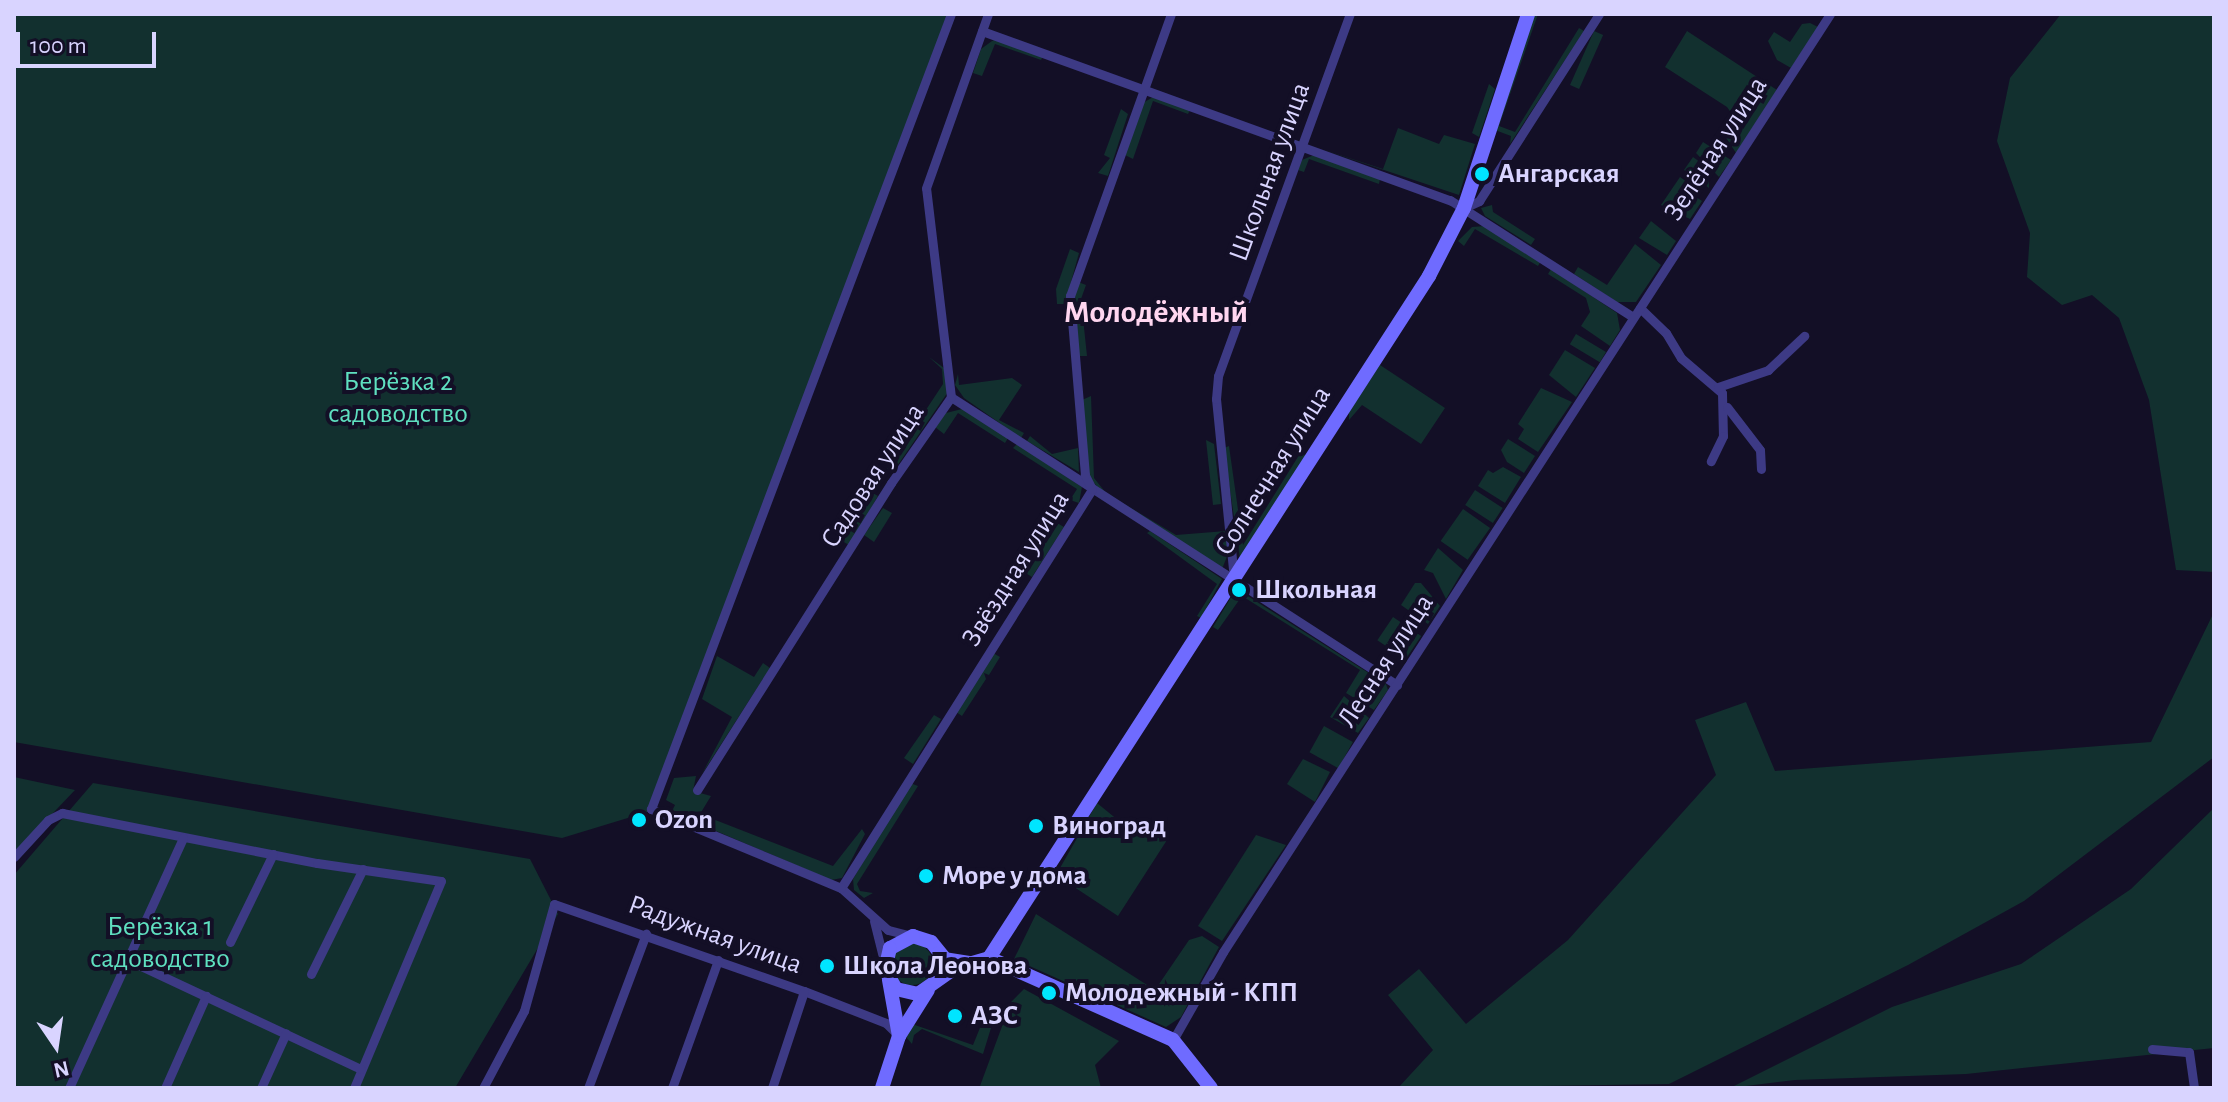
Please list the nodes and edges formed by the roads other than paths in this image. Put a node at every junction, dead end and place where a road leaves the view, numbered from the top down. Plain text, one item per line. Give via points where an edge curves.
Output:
1 (951, 14) edge
2 (988, 14) edge
3 (1171, 14) edge
4 (1350, 14) edge
5 (1528, 14) edge
6 (1599, 14) edge
7 (1830, 14) edge
8 (982, 31) junction
9 (1144, 91) junction
10 (1303, 148) junction
11 (1464, 208) junction
12 (1637, 313) junction
13 (1804, 336) dead end
14 (1718, 387) junction
15 (951, 397) junction
16 (1725, 405) junction
17 (1711, 461) dead end
18 (1761, 469) dead end
19 (1092, 489) junction
20 (1235, 582) junction
21 (1397, 685) junction
22 (697, 790) dead end
23 (183, 838) junction
24 (273, 854) junction
25 (14, 857) edge
26 (363, 869) junction
27 (841, 888) junction
28 (872, 918) junction
29 (646, 934) junction
30 (913, 936) junction
31 (230, 942) dead end
32 (938, 951) junction
33 (989, 958) junction
34 (128, 960) junction
35 (718, 960) junction
36 (969, 963) junction
37 (311, 974) dead end
38 (887, 975) junction
39 (932, 986) junction
40 (804, 991) junction
41 (206, 996) junction
42 (286, 1033) junction
43 (899, 1036) junction
44 (1173, 1040) junction
45 (2152, 1049) dead end
46 (361, 1069) junction
47 (492, 1083) edge
48 (69, 1088) edge
49 (165, 1088) edge
50 (261, 1088) edge
51 (354, 1088) edge
52 (483, 1088) edge
53 (588, 1088) edge
54 (672, 1088) edge
55 (772, 1088) edge
56 (882, 1088) edge
57 (1211, 1088) edge
58 (2194, 1088) edge

1 - 27 street via 651,809
2 - 8 street, Садовая улица
3 - 9 street, Звёздная улица
4 - 10 street, Школьная улица
5 - 11 street
6 - 11 street, Солнечная улица via 1479,201
7 - 12 street, Зелёная улица
8 - 9 street
8 - 15 street, Садовая улица via 926,188
9 - 10 street
9 - 19 street, Звёздная улица via 1070,296 1085,475
10 - 11 street
10 - 20 street, Школьная улица via 1216,388
11 - 12 street
11 - 20 street, Солнечная улица via 1429,276
12 - 14 street via 1666,333 1681,358
12 - 21 street, Лесная улица
13 - 14 street via 1768,370
14 - 16 street
15 - 19 street
15 - 22 street, Садовая улица
16 - 17 street via 1723,436
16 - 18 street via 1760,450
19 - 20 street
19 - 27 street, Звёздная улица
20 - 21 street
20 - 33 street, Солнечная улица
21 - 44 street, Лесная улица via 1223,952
23 - 24 street
23 - 25 street via 62,813 48,820
23 - 34 street
24 - 26 street
24 - 31 street
26 - 37 street
26 - 46 street via 441,881
27 - 28 street
28 - 30 street via 894,934
28 - 38 street
29 - 35 street, Радужная улица
29 - 47 street, Радужная улица via 554,904 524,1011
29 - 53 street
30 - 32 street
30 - 38 street via 890,948
32 - 36 street via 945,959
32 - 39 street via 942,961
33 - 36 street
33 - 44 street
34 - 41 street
34 - 48 street
35 - 40 street, Радужная улица
35 - 54 street
36 - 39 street
38 - 39 street via 906,993
38 - 43 street
39 - 43 street
40 - 43 street, Радужная улица via 886,1023
40 - 55 street
41 - 42 street
41 - 49 street
42 - 46 street
42 - 50 street
43 - 56 street
44 - 57 street
45 - 58 street via 2189,1052
46 - 51 street
47 - 52 street

